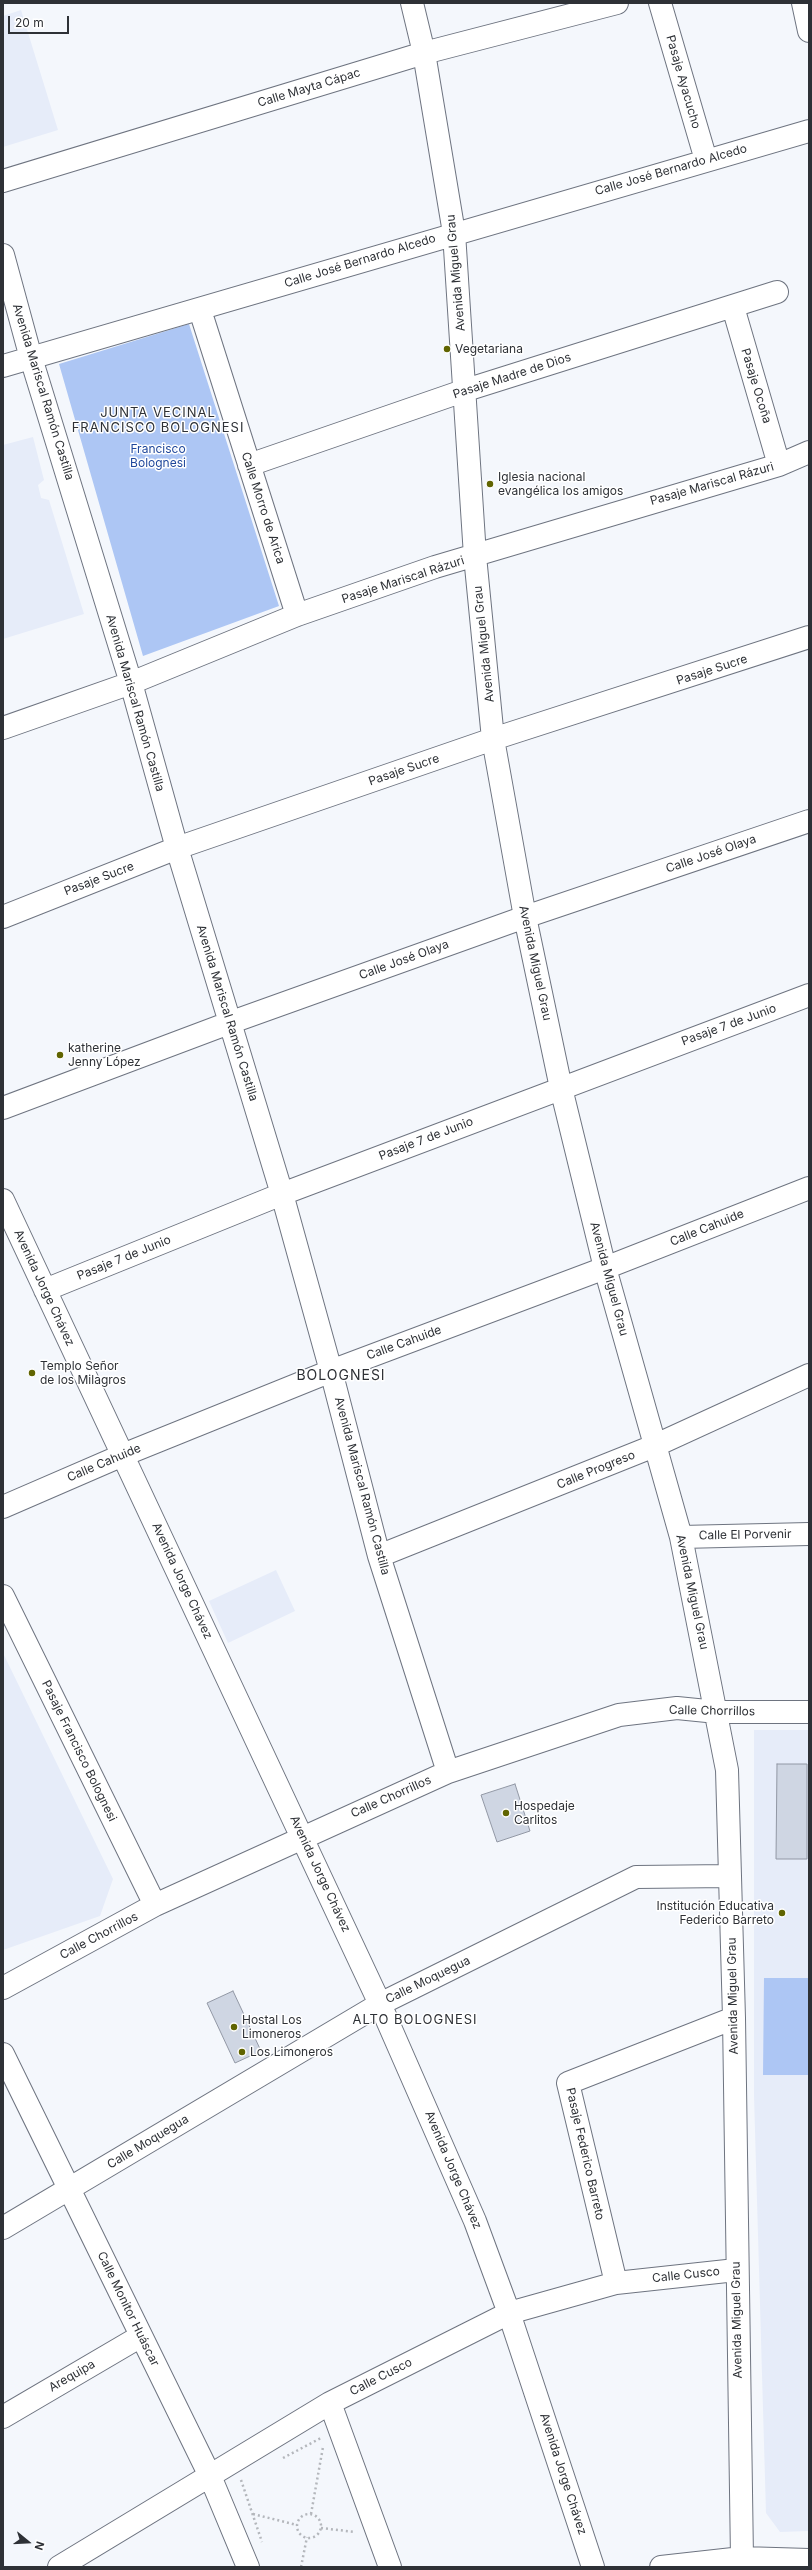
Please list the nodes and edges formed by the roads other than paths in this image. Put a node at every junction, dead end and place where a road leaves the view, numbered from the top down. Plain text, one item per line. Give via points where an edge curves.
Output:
1 (412, 3) edge
2 (617, 3) edge
3 (660, 3) edge
4 (803, 3) edge
5 (809, 31) edge
6 (424, 53) junction
7 (809, 131) edge
8 (706, 160) junction
9 (3, 181) edge
10 (454, 233) junction
11 (3, 255) edge
12 (777, 292) dead end
13 (733, 307) junction
14 (200, 310) junction
15 (31, 358) junction
16 (3, 366) edge
17 (466, 390) junction
18 (809, 452) edge
19 (249, 465) junction
20 (779, 465) junction
21 (475, 556) junction
22 (297, 615) junction
23 (809, 637) edge
24 (131, 683) junction
25 (3, 728) edge
26 (493, 739) junction
27 (809, 821) edge
28 (177, 848) junction
29 (3, 917) edge
30 (524, 917) junction
31 (809, 995) edge
32 (229, 1023) junction
33 (560, 1088) junction
34 (3, 1108) edge
35 (809, 1188) edge
36 (282, 1194) junction
37 (3, 1200) edge
38 (605, 1268) junction
39 (46, 1290) junction
40 (331, 1371) junction
41 (809, 1376) edge
42 (654, 1446) junction
43 (123, 1455) junction
44 (3, 1507) edge
45 (809, 1534) edge
46 (681, 1537) junction
47 (379, 1556) junction
48 (3, 1596) edge
49 (717, 1712) junction
50 (809, 1712) edge
51 (448, 1772) junction
52 (302, 1837) junction
53 (729, 1876) junction
54 (155, 1905) junction
55 (3, 1988) edge
56 (380, 2004) junction
57 (734, 2018) junction
58 (3, 2054) edge
59 (70, 2188) junction
60 (3, 2228) edge
61 (736, 2270) junction
62 (616, 2283) junction
63 (509, 2313) junction
64 (141, 2336) junction
65 (330, 2403) junction
66 (3, 2416) edge
67 (210, 2476) junction
68 (742, 2558) junction
69 (809, 2560) edge
70 (778, 2564) edge
71 (59, 2567) edge
72 (248, 2567) edge
73 (390, 2567) edge
74 (593, 2567) edge
75 (660, 2567) edge

1 - 6 street, Avenida Miguel Grau
2 - 6 street, Calle Mayta Cápac
3 - 8 street, Pasaje Ayacucho
4 - 5 street
6 - 9 street, Calle Mayta Cápac
6 - 10 street, Avenida Miguel Grau
7 - 8 street, Calle José Bernardo Alcedo
8 - 10 street, Calle José Bernardo Alcedo
10 - 14 street, Calle José Bernardo Alcedo
10 - 17 street, Avenida Miguel Grau
11 - 15 street, Avenida Mariscal Ramón Castilla
12 - 13 street, Pasaje Madre de Dios
13 - 17 street, Pasaje Madre de Dios
13 - 20 street, Pasaje Ocoña
14 - 15 street, Calle José Bernardo Alcedo
14 - 19 street, Calle Morro de Arica
15 - 16 street, Calle José Bernardo Alcedo
15 - 24 street, Avenida Mariscal Ramón Castilla
17 - 19 street, Pasaje Madre de Dios
17 - 21 street, Avenida Miguel Grau
18 - 20 street, Pasaje Mariscal Rázuri
19 - 22 street, Calle Morro de Arica
20 - 21 street, Pasaje Mariscal Rázuri
21 - 22 street, Pasaje Mariscal Rázuri via 435,567
21 - 26 street, Avenida Miguel Grau
22 - 24 street, Pasaje Mariscal Rázuri
23 - 26 street, Pasaje Sucre
24 - 25 street, Pasaje Mariscal Rázuri
24 - 28 street, Avenida Mariscal Ramón Castilla
26 - 28 street, Pasaje Sucre
26 - 30 street, Avenida Miguel Grau
27 - 30 street, Calle José Olaya
28 - 29 street, Pasaje Sucre
28 - 32 street, Avenida Mariscal Ramón Castilla
30 - 32 street, Calle José Olaya
30 - 33 street, Avenida Miguel Grau
31 - 33 street, Pasaje 7 de Junio
32 - 34 street, Calle José Olaya
32 - 36 street, Avenida Mariscal Ramón Castilla
33 - 36 street, Pasaje 7 de Junio
33 - 38 street, Avenida Miguel Grau
35 - 38 street, Calle Cahuide
36 - 39 street, Pasaje 7 de Junio
36 - 40 street, Avenida Mariscal Ramón Castilla
37 - 39 street, Avenida Jorge Chávez
38 - 40 street, Calle Cahuide
38 - 42 street, Avenida Miguel Grau
39 - 43 street, Avenida Jorge Chávez
40 - 43 street, Calle Cahuide
40 - 47 street, Avenida Mariscal Ramón Castilla
41 - 42 street, Calle Progreso
42 - 46 street, Avenida Miguel Grau
42 - 47 street, Calle Progreso
43 - 44 street, Calle Cahuide
43 - 52 street, Avenida Jorge Chávez
45 - 46 street, Calle El Porvenir
46 - 49 street, Avenida Miguel Grau
47 - 51 street, Avenida Mariscal Ramón Castilla
48 - 54 street, Pasaje Francisco Bolognesi
49 - 50 street, Calle Chorrillos
49 - 51 street, Calle Chorrillos via 677,1708 618,1715
49 - 53 street, Avenida Miguel Grau via 727,1770
51 - 52 street, Calle Chorrillos
52 - 54 street, Calle Chorrillos
52 - 56 street, Avenida Jorge Chávez
53 - 56 street, Calle Moquegua via 636,1877
53 - 57 street, Avenida Miguel Grau
54 - 55 street, Calle Chorrillos
56 - 59 street, Calle Moquegua
56 - 63 street, Avenida Jorge Chávez via 475,2221
57 - 61 street, Avenida Miguel Grau
57 - 62 street, Pasaje Federico Barreto via 568,2083
58 - 59 street, Calle Monitor Huáscar
59 - 60 street, Calle Moquegua
59 - 64 street, Calle Monitor Huáscar
61 - 62 street, Calle Cusco
61 - 68 street, Avenida Miguel Grau
62 - 63 street, Calle Cusco
63 - 65 street, Calle Cusco
63 - 74 street, Avenida Jorge Chávez
64 - 66 street, Arequipa
64 - 67 street, Calle Monitor Huáscar
65 - 67 street, Calle Cusco
65 - 73 street
67 - 71 street, Calle Cusco
67 - 72 street, Calle Monitor Huáscar
68 - 70 street
68 - 75 street
69 - 70 street

